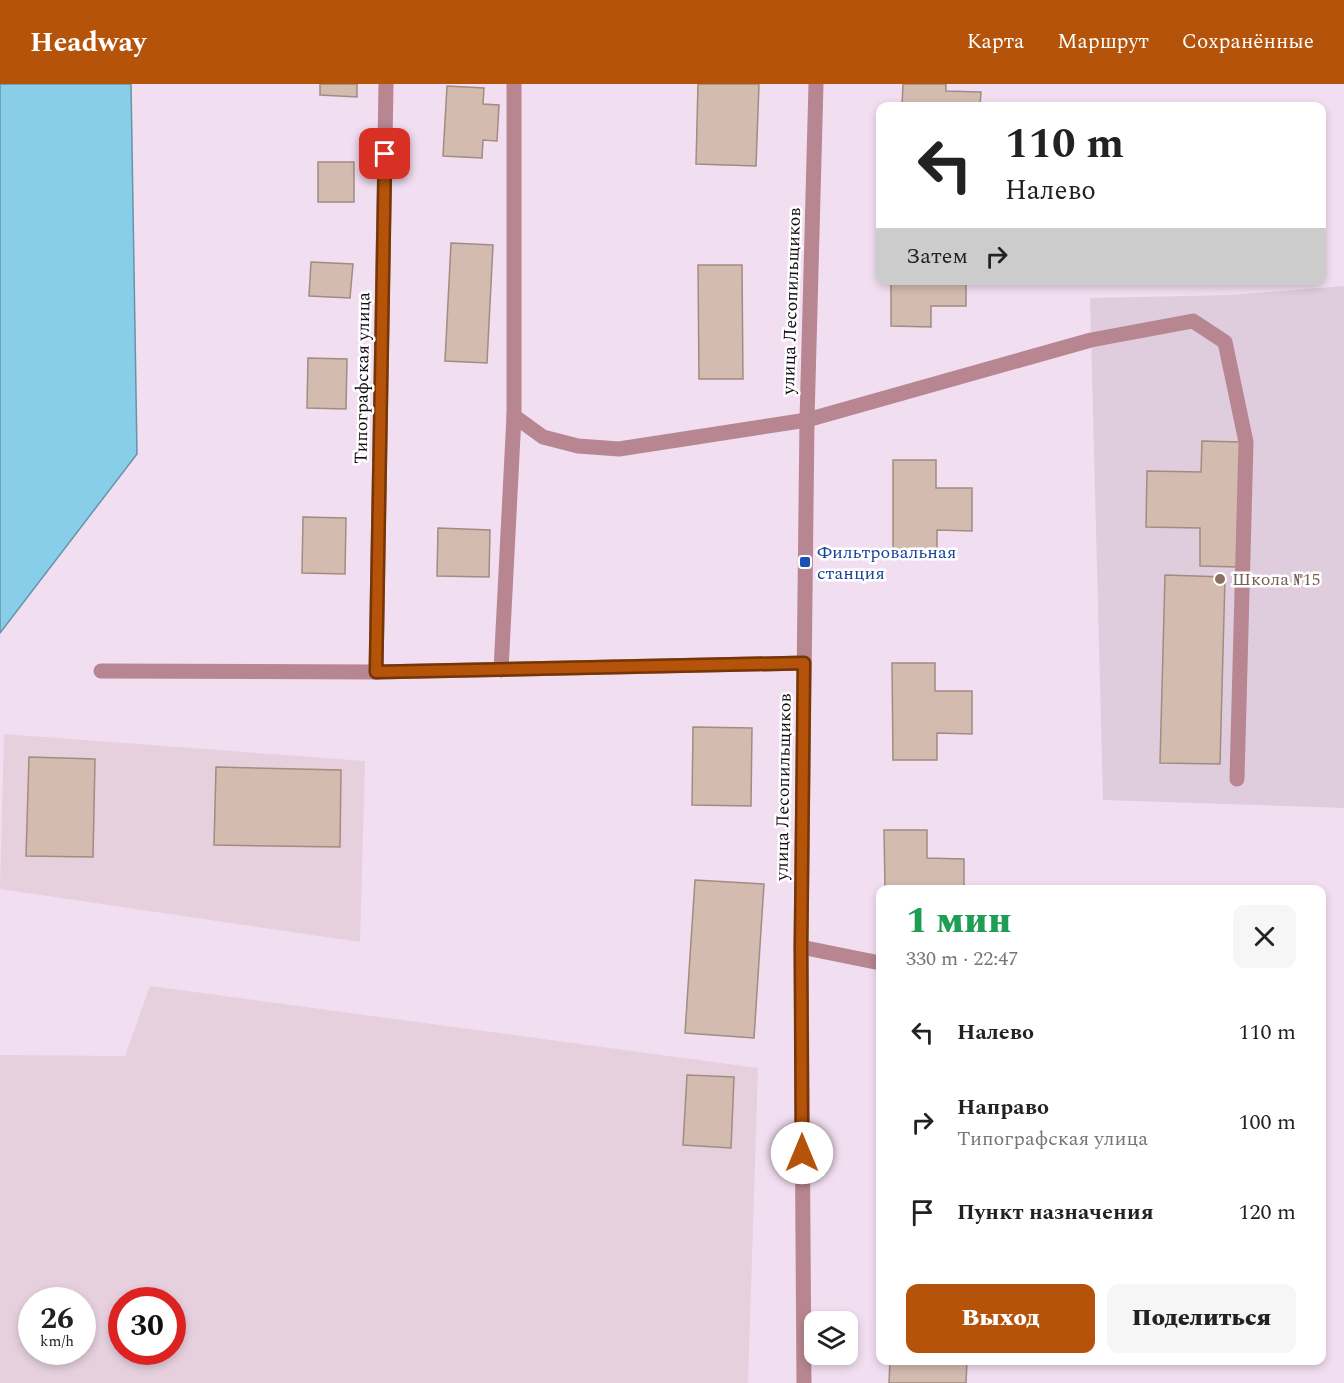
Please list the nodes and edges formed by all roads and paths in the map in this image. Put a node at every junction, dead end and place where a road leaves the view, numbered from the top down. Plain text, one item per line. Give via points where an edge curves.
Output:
1 (386, 84) edge
2 (514, 84) edge
3 (816, 84) edge
4 (514, 416) junction
5 (807, 420) junction
6 (804, 663) junction
7 (501, 670) junction
8 (101, 671) dead end
9 (376, 672) junction
10 (1237, 779) dead end
11 (801, 947) junction
12 (876, 962) edge
13 (804, 1383) edge

1 - 9 street, Типографская улица
2 - 4 street
3 - 5 street, улица Лесопильщиков
4 - 5 street via 543,437 578,447 619,449
4 - 7 street
5 - 6 street, улица Лесопильщиков
5 - 10 street via 1091,340 1193,321 1225,342 1246,442
6 - 7 street
6 - 11 street, улица Лесопильщиков
7 - 9 street
8 - 9 street
11 - 12 street
11 - 13 street, улица Лесопильщиков

